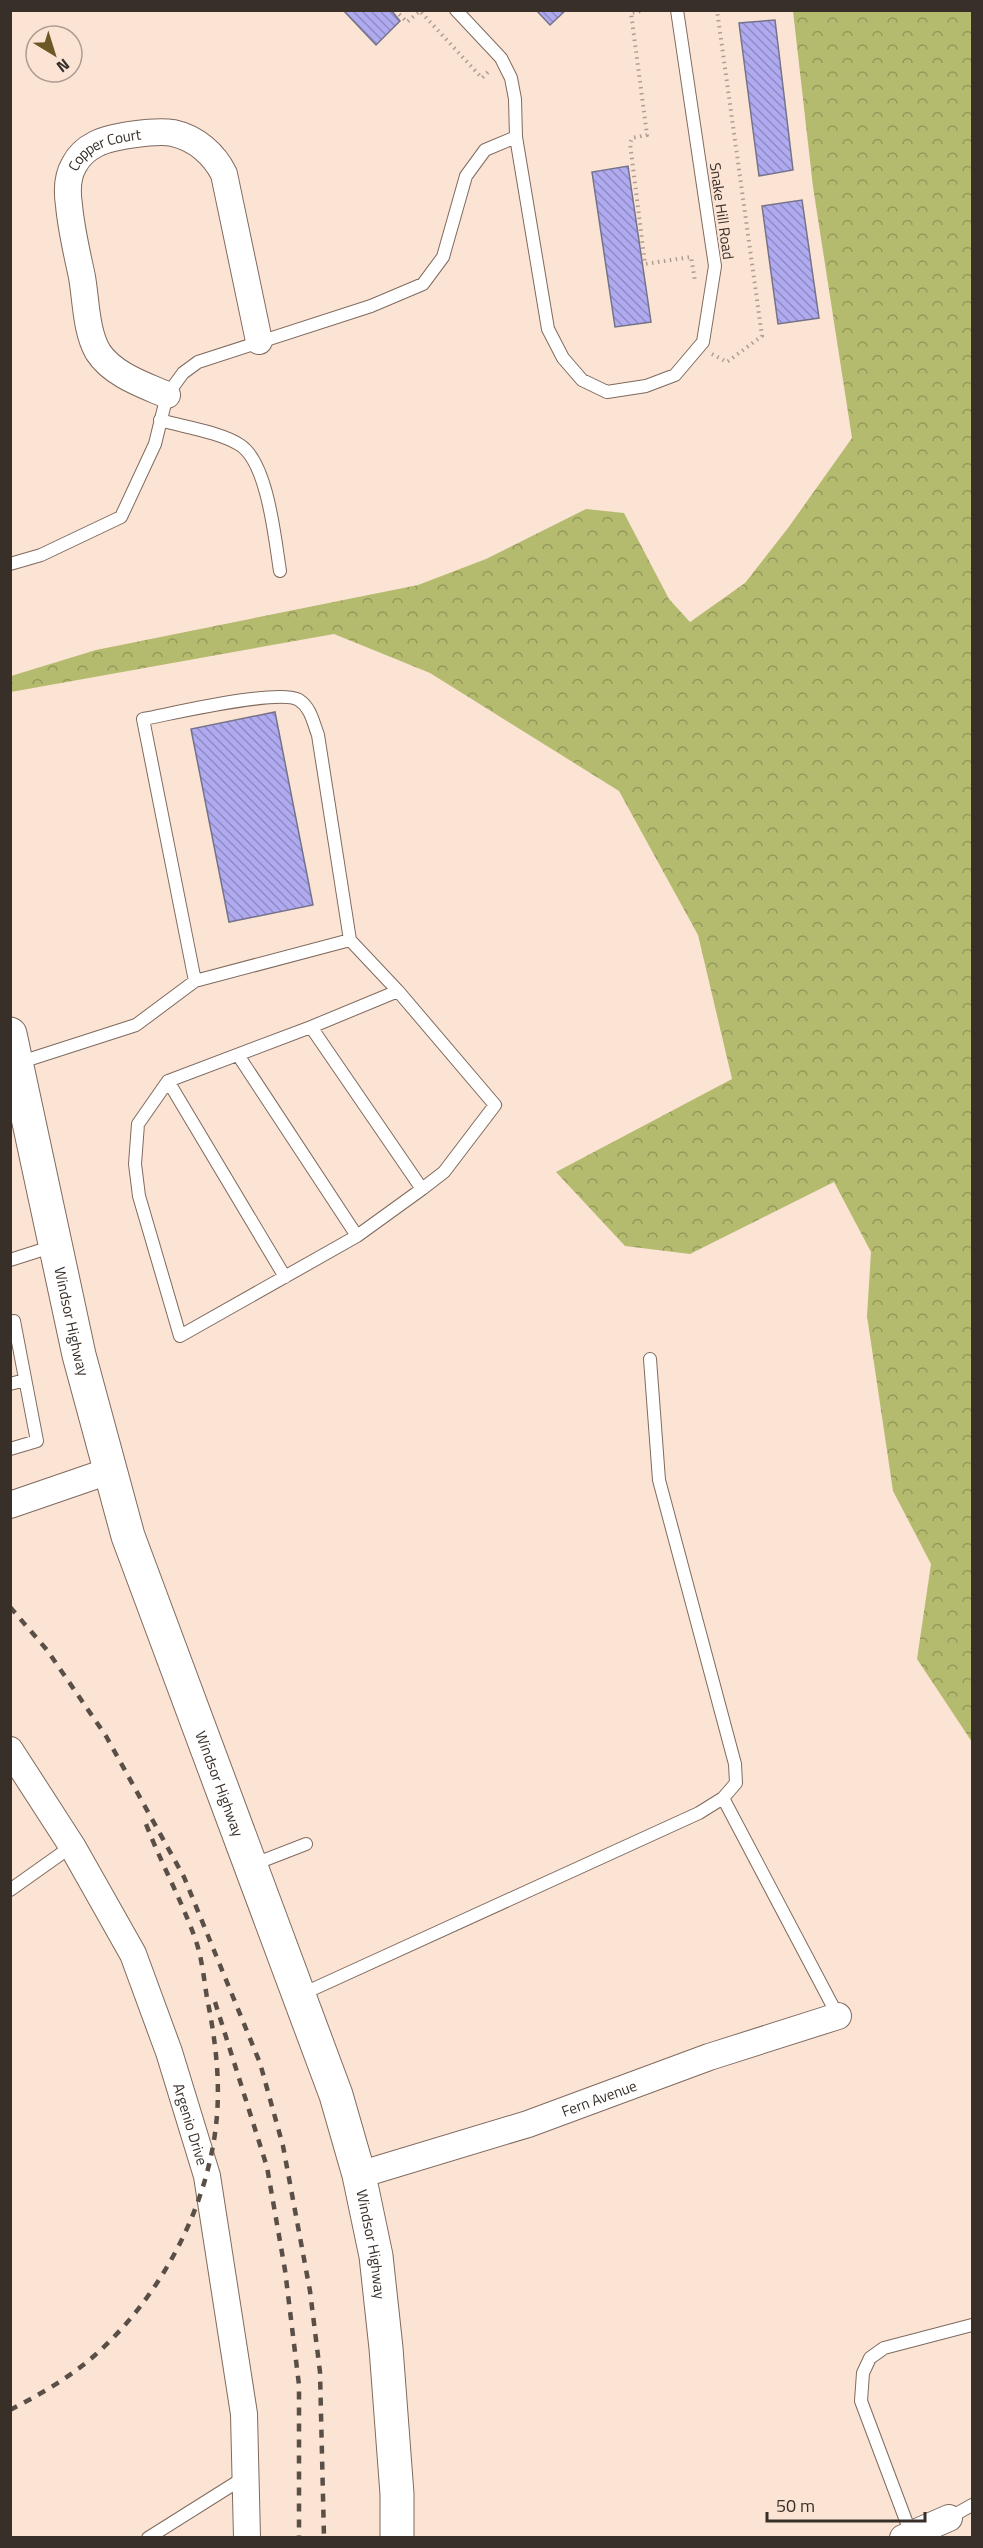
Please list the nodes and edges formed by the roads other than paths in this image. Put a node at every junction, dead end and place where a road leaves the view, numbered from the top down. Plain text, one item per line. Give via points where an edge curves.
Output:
1 (456, 10) edge
2 (676, 10) edge
3 (516, 137) junction
4 (259, 341) junction
5 (164, 407) junction
6 (10, 564) edge
7 (280, 571) dead end
8 (350, 940) junction
9 (195, 981) junction
10 (398, 991) junction
11 (311, 1026) junction
12 (12, 1043) edge
13 (238, 1055) junction
14 (168, 1081) junction
15 (422, 1189) junction
16 (357, 1236) junction
17 (56, 1245) junction
18 (10, 1260) edge
19 (285, 1277) junction
20 (10, 1322) edge
21 (650, 1359) dead end
22 (25, 1380) junction
23 (10, 1384) edge
24 (10, 1449) edge
25 (109, 1471) junction
26 (10, 1504) edge
27 (10, 1750) edge
28 (723, 1798) junction
29 (306, 1844) dead end
30 (72, 1846) junction
31 (251, 1866) junction
32 (10, 1890) edge
33 (299, 1995) junction
34 (838, 2016) joint
35 (359, 2175) junction
36 (972, 2325) edge
37 (245, 2477) junction
38 (972, 2505) edge
39 (950, 2518) joint
40 (907, 2536) edge
41 (148, 2538) edge
42 (247, 2538) edge
43 (397, 2538) edge

1 - 3 lane, Snake Hill Road via 503,62 511,78
2 - 3 lane, Snake Hill Road via 715,266 703,342 675,375 646,386 607,392 582,380 563,358 548,329
3 - 4 lane via 485,150 466,176 442,257 423,284 371,306
4 - 5 lane via 198,362 183,373
4 - 5 street, Copper Court via 224,174 213,155 172,133 98,142 82,152 68,183 69,205 91,328 99,352 111,366
5 - 6 lane via 155,444 121,517 41,555
5 - 7 lane via 242,446 252,458 267,491
8 - 9 lane
8 - 9 lane via 318,735 309,708 296,698 271,696 143,718
8 - 10 lane
9 - 12 lane via 136,1025
10 - 11 lane
10 - 15 lane via 495,1105 444,1172
11 - 13 lane
11 - 15 lane
12 - 17 main road, Windsor Highway
13 - 14 lane
13 - 16 lane
14 - 19 lane
14 - 19 lane via 138,1124 135,1164 139,1196 180,1336
15 - 16 lane
16 - 19 lane
17 - 18 lane
17 - 25 main road, Windsor Highway
20 - 22 lane via 14,1321
21 - 28 lane via 659,1480 735,1764 736,1783
22 - 23 lane
22 - 24 lane via 38,1441
25 - 26 street
25 - 31 main road, Windsor Highway via 128,1536
27 - 30 street, Argenio Drive
28 - 33 lane via 699,1813
28 - 34 lane
29 - 31 lane
30 - 32 lane
30 - 37 street, Argenio Drive via 133,1954 169,2052 207,2176 244,2414
31 - 33 main road, Windsor Highway
33 - 35 main road, Windsor Highway via 336,2095
34 - 35 street, Fern Avenue via 709,2057 528,2124
35 - 43 main road, Windsor Highway via 376,2256 385,2337
36 - 40 lane via 884,2348 870,2358 863,2373 861,2401
37 - 41 lane
37 - 42 street, Argenio Drive
38 - 39 lane
39 - 40 street

